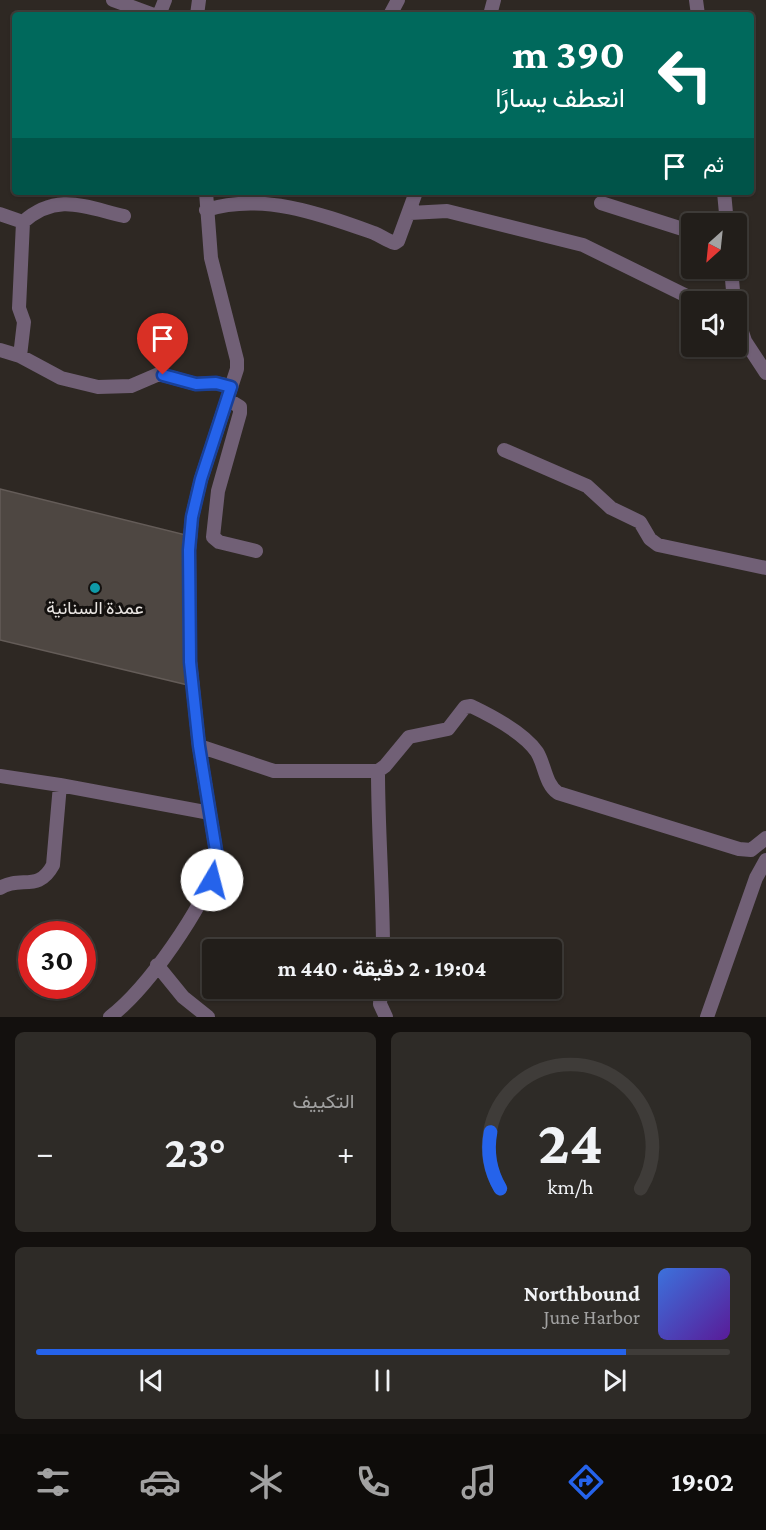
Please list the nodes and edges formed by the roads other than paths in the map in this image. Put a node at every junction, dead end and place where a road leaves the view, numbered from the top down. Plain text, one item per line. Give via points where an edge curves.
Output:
1 (120, 1) edge
2 (147, 12) edge
3 (206, 195) edge
4 (290, 195) edge
5 (415, 195) edge
6 (724, 195) edge
7 (601, 202) dead end
8 (287, 206) junction
9 (206, 210) junction
10 (410, 213) junction
11 (726, 213) edge
12 (0, 214) edge
13 (124, 216) dead end
14 (23, 222) junction
15 (681, 228) edge
16 (681, 293) edge
17 (747, 344) edge
18 (0, 350) edge
19 (21, 356) junction
20 (766, 373) edge
21 (229, 393) junction
22 (504, 450) dead end
23 (256, 550) dead end
24 (766, 568) edge
25 (199, 746) junction
26 (378, 771) junction
27 (0, 776) edge
28 (60, 785) junction
29 (210, 813) junction
30 (766, 838) edge
31 (766, 860) edge
32 (0, 888) edge
33 (383, 939) edge
34 (157, 965) junction
35 (380, 999) edge
36 (110, 1017) edge
37 (208, 1017) edge
38 (386, 1017) edge
39 (706, 1017) edge

1 - 2 street
3 - 9 street
4 - 8 street
5 - 10 street
6 - 11 street
7 - 15 street
8 - 9 street via 241,201
8 - 10 street via 396,243
9 - 21 street via 211,258 236,350 237,369
10 - 16 street via 447,211 583,246
12 - 14 street
13 - 14 street via 59,204 46,205
14 - 19 street
17 - 20 street
18 - 19 street
19 - 21 street via 61,378 98,387 131,386 159,374 196,384 216,383
21 - 23 street via 240,413 218,491 213,537 219,542
21 - 25 street via 192,517 190,662
22 - 24 street via 587,486 610,508 640,522 657,545
25 - 26 street via 274,771
25 - 29 street
26 - 30 street via 409,737 448,729 465,706 471,706 534,749 551,787 558,793 738,849 755,848
26 - 33 street
27 - 28 street
28 - 29 street
28 - 32 street via 54,865 42,880
29 - 34 street via 218,863 196,909
31 - 39 street
34 - 36 street
34 - 37 street via 183,997
35 - 38 street

